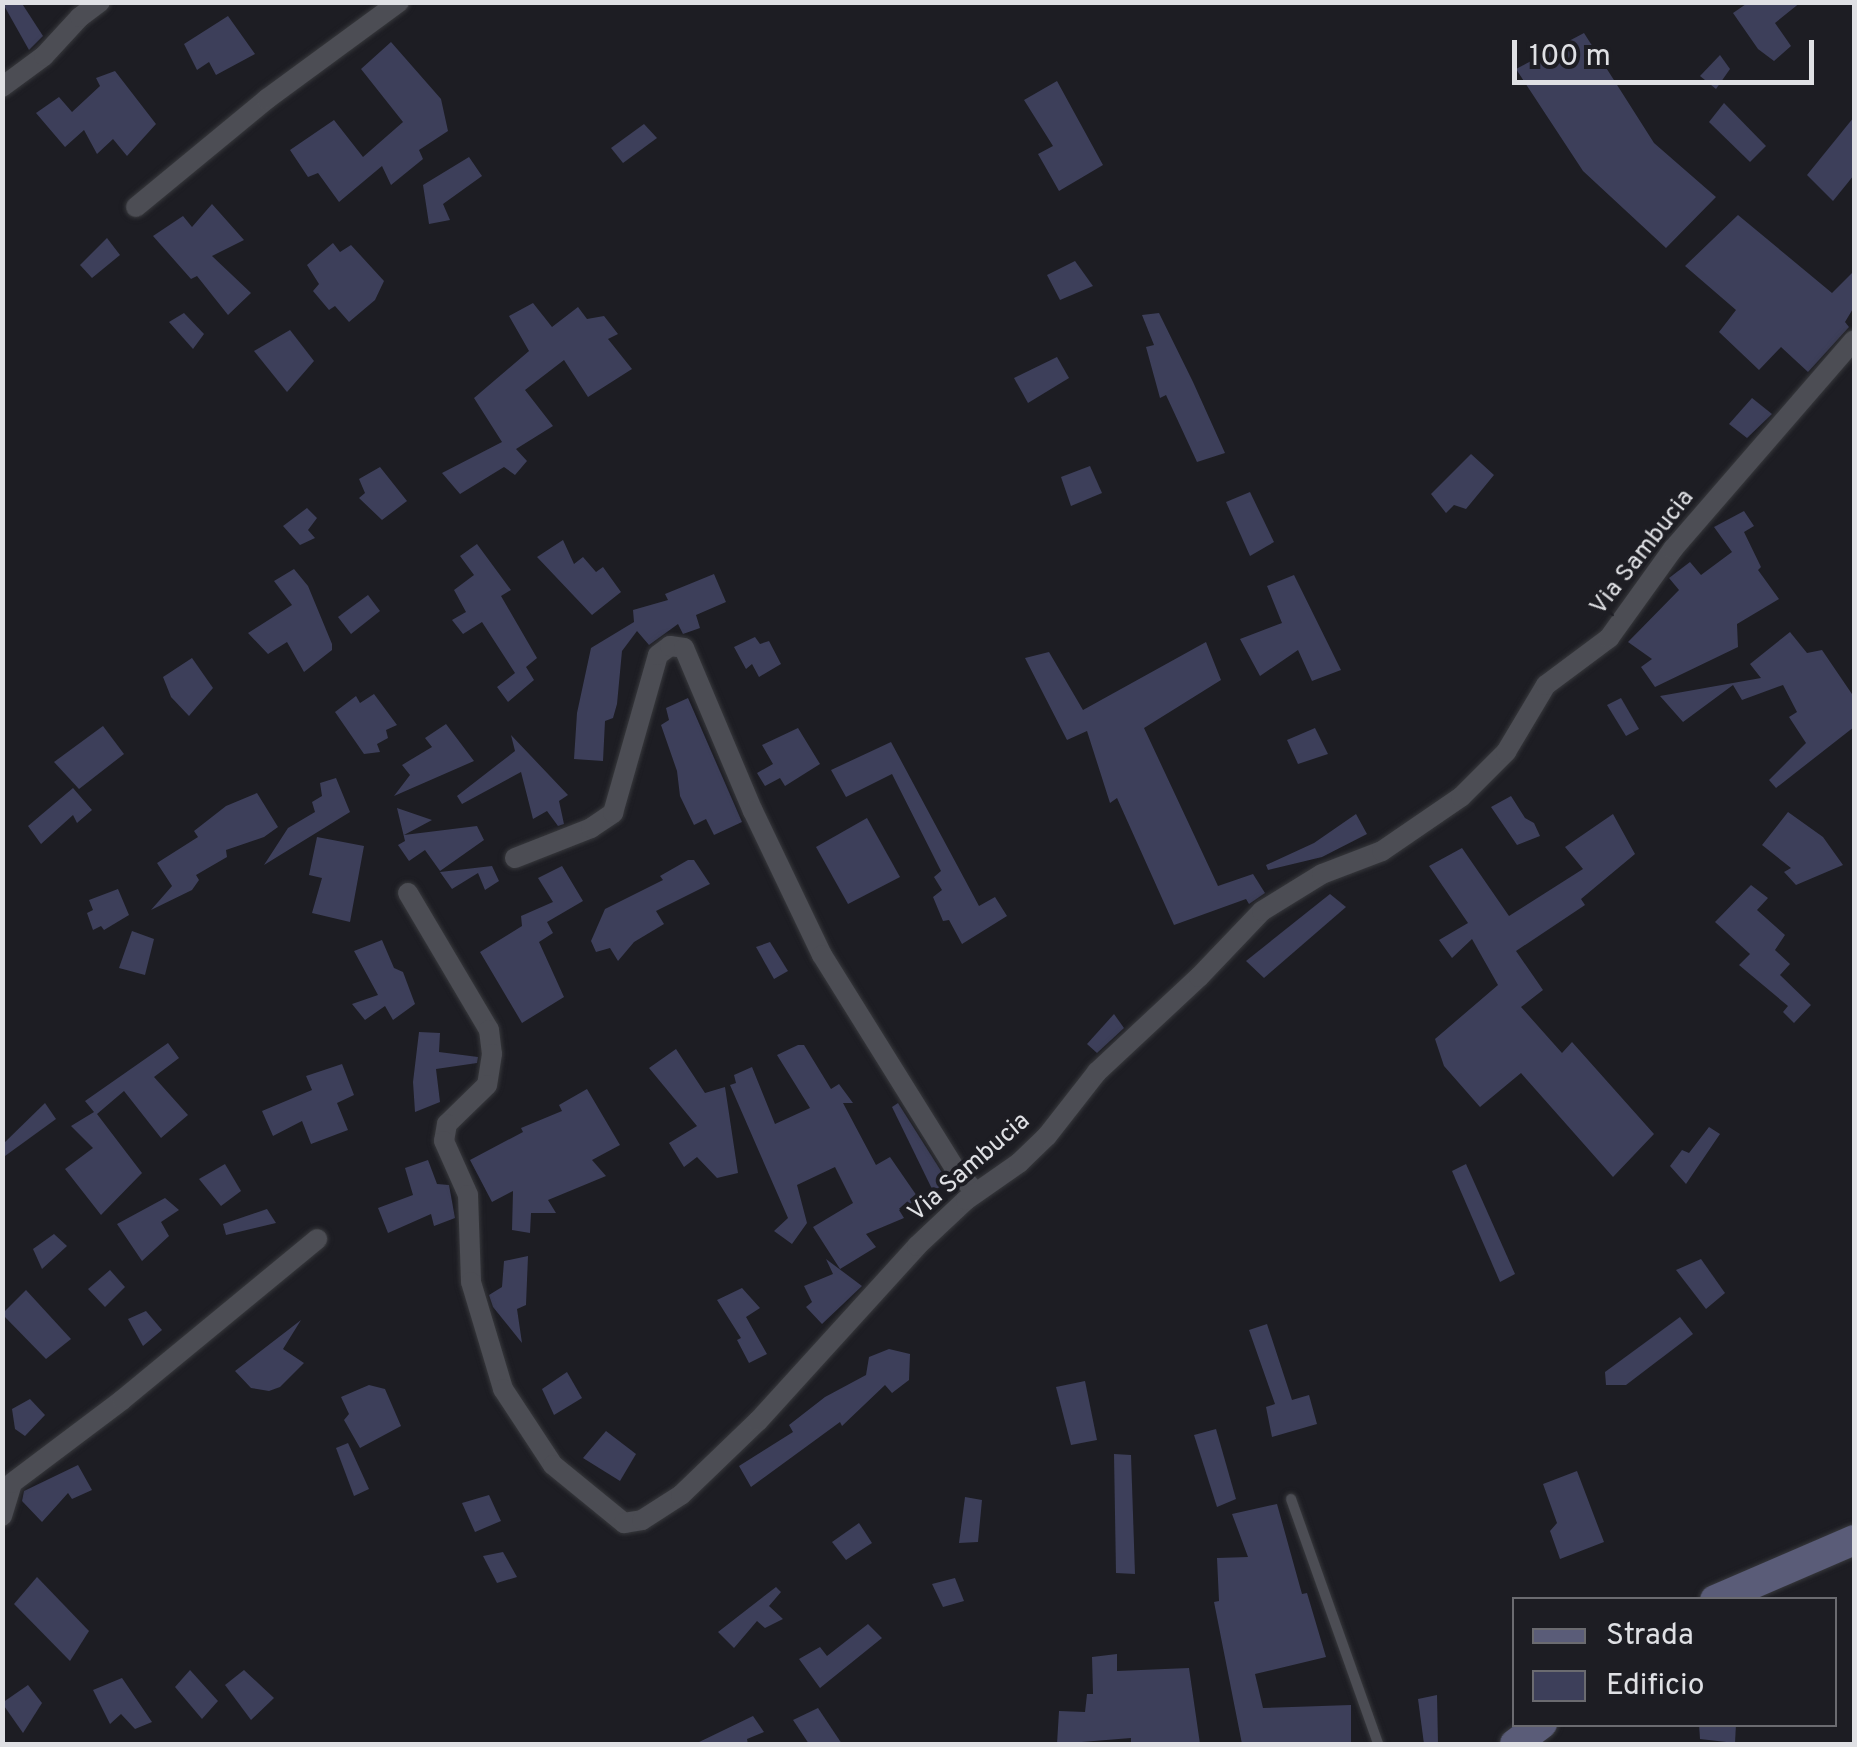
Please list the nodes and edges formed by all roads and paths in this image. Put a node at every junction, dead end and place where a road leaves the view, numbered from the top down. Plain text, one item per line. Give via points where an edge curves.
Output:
1 (100, 2) edge
2 (398, 2) edge
3 (2, 87) edge
4 (136, 207) dead end
5 (1854, 340) edge
6 (515, 858) dead end
7 (408, 892) dead end
8 (976, 1193) junction
9 (317, 1239) dead end
10 (1291, 1499) dead end
11 (2, 1516) edge
12 (1854, 1540) edge
13 (1722, 1597) edge
14 (1538, 1727) edge
15 (1378, 1744) edge
16 (1514, 1744) edge

1 - 3 street
2 - 4 street
5 - 8 street, Via Sambucia via 1673,549 1609,638 1546,686 1506,752 1462,796 1382,851 1322,874 1262,911 1097,1072 1047,1136
6 - 8 street via 613,813 658,655 670,646 684,648 822,954
7 - 8 street, Via Sambucia via 489,1030 487,1085 447,1124 444,1141 468,1195 471,1282 483,1332 503,1389 532,1438 553,1465 624,1523 642,1520 680,1495
9 - 11 street via 12,1483
10 - 15 lane
12 - 13 street
14 - 16 street

